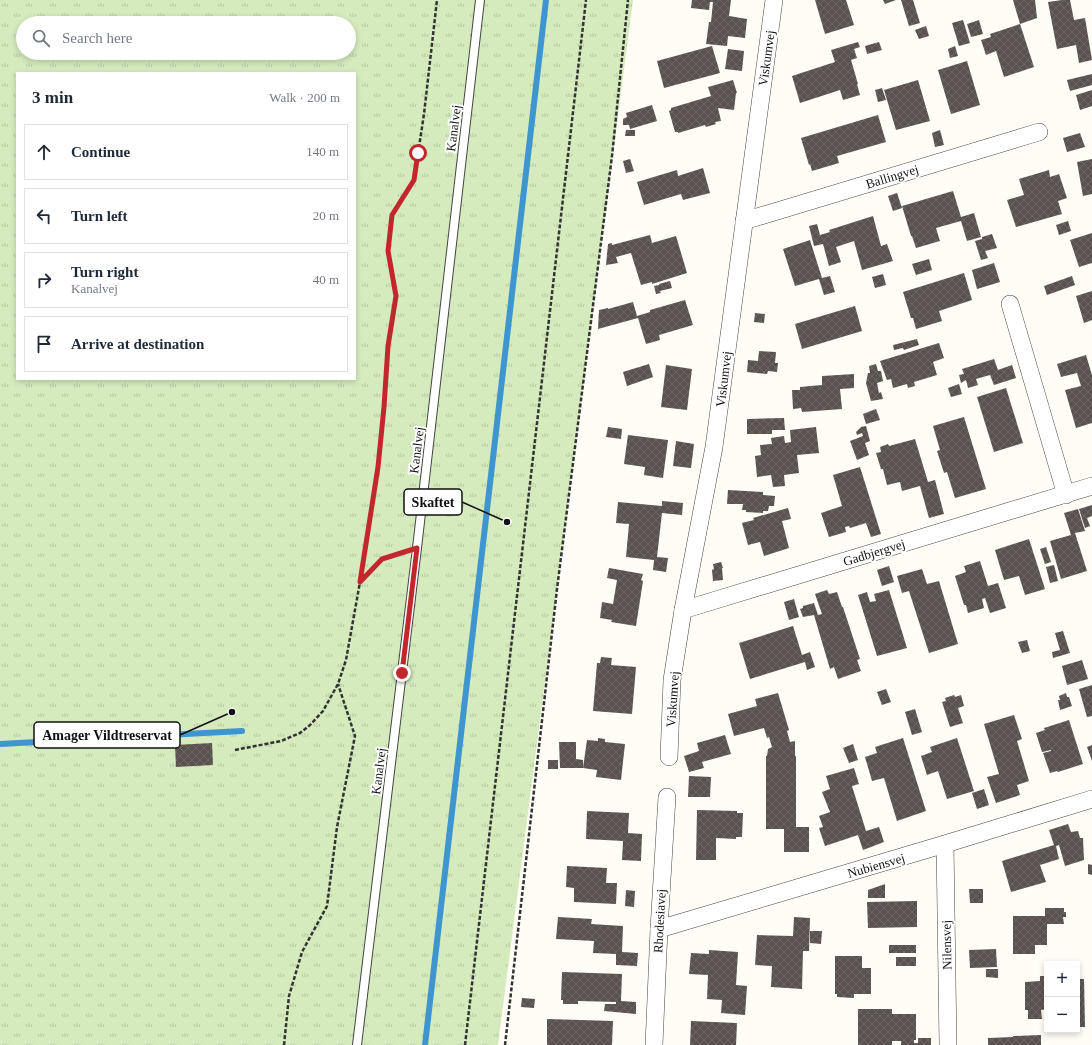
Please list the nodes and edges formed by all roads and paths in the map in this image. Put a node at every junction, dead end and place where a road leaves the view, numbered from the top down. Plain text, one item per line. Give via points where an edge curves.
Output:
1 (437, 0) edge
2 (480, 0) edge
3 (586, 0) edge
4 (628, 0) edge
5 (774, 0) edge
6 (1040, 132) dead end
7 (744, 221) junction
8 (1010, 304) dead end
9 (1092, 486) edge
10 (1066, 494) junction
11 (417, 548) junction
12 (360, 582) junction
13 (683, 610) junction
14 (338, 684) junction
15 (235, 750) dead end
16 (669, 757) dead end
17 (667, 797) dead end
18 (1092, 799) edge
19 (945, 844) junction
20 (659, 929) junction
21 (284, 1045) edge
22 (357, 1045) edge
23 (465, 1045) edge
24 (505, 1045) edge
25 (654, 1045) edge
26 (948, 1045) edge

1 - 12 path via 414,180 392,215 388,251 396,296 388,346 378,467
2 - 11 lane, Kanalvej
3 - 23 path
4 - 24 path via 612,156 557,589
5 - 7 street, Viskumvej
6 - 7 street, Ballingvej
7 - 13 street, Viskumvej via 714,447
8 - 10 street
9 - 10 street, Gadbjergvej
10 - 13 street, Gadbjergvej
11 - 12 path via 382,559
11 - 22 lane, Kanalvej
12 - 14 path via 346,660
13 - 16 street, Viskumvej via 672,680
14 - 15 path via 323,710 300,733 280,741
14 - 21 path via 355,736 337,827 327,906 302,952 289,996
17 - 20 street, Rhodesiavej
18 - 19 street, Nubiensvej
19 - 20 street, Nubiensvej
19 - 26 street, Nilensvej
20 - 25 street, Rhodesiavej

